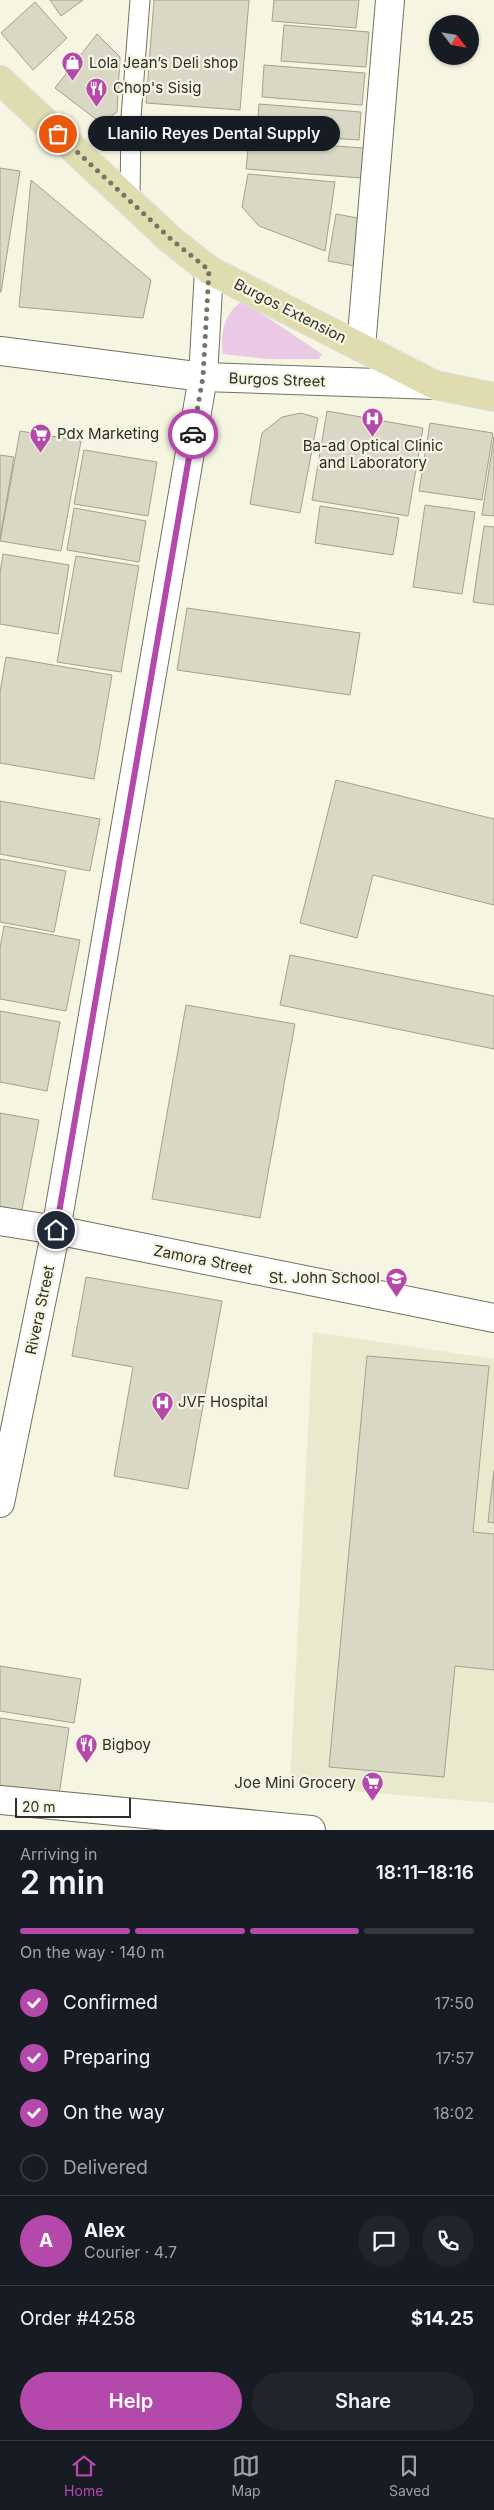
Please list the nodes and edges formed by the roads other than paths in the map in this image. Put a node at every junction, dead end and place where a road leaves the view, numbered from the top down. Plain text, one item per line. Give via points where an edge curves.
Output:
1 (140, 0) edge
2 (390, 0) edge
3 (0, 80) edge
4 (130, 201) junction
5 (209, 270) junction
6 (361, 347) junction
7 (0, 350) edge
8 (203, 377) junction
9 (435, 385) junction
10 (494, 397) edge
11 (0, 1221) edge
12 (56, 1230) junction
13 (494, 1318) edge
14 (0, 1503) edge
15 (0, 1800) edge
16 (311, 1830) edge

1 - 4 lane via 131,117
2 - 6 street
3 - 4 main road, Burgos Extension
4 - 5 main road, Burgos Extension
5 - 6 main road, Burgos Extension
5 - 8 street, Rivera Street
6 - 9 main road, Burgos Extension
7 - 8 street, Burgos Street
8 - 9 street, Burgos Street
8 - 12 street, Rivera Street
9 - 10 main road, Burgos Street
11 - 12 street, Zamora Street
12 - 13 street, Zamora Street
12 - 14 street, Rivera Street
15 - 16 street

